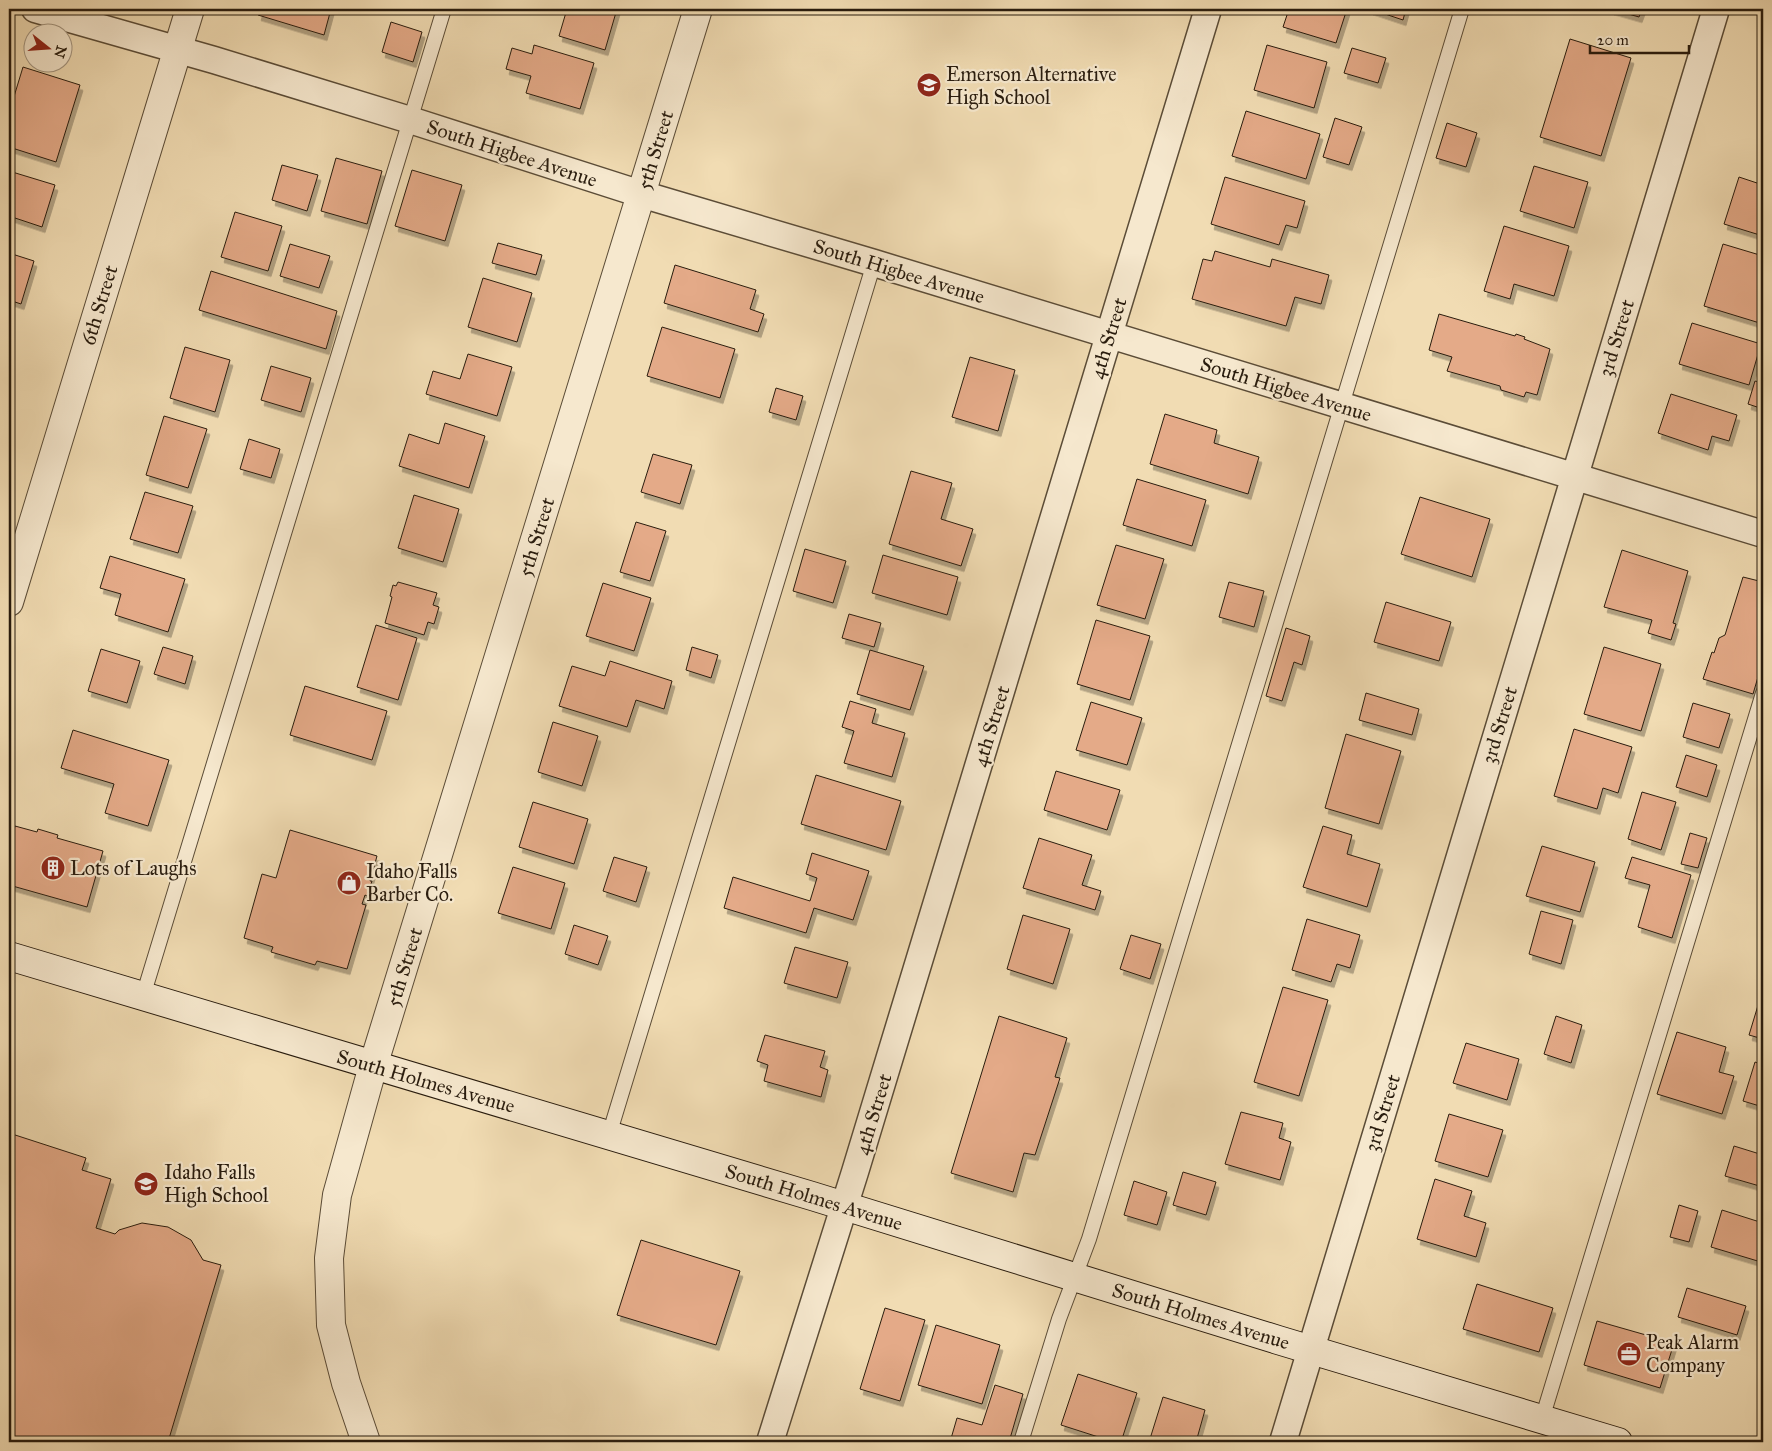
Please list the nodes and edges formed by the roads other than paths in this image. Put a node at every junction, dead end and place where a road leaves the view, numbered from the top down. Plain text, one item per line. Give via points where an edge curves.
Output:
1 (35, 9) edge
2 (190, 9) edge
3 (444, 9) edge
4 (698, 9) edge
5 (1208, 9) edge
6 (1462, 9) edge
7 (1716, 9) edge
8 (178, 49) junction
9 (410, 120) junction
10 (641, 194) junction
11 (874, 263) junction
12 (1109, 335) junction
13 (1341, 406) junction
14 (1574, 477) junction
15 (1763, 534) edge
16 (9, 602) edge
17 (1763, 693) edge
18 (9, 956) edge
19 (142, 996) junction
20 (374, 1066) junction
21 (609, 1135) junction
22 (845, 1206) junction
23 (1076, 1277) junction
24 (1312, 1350) junction
25 (1542, 1419) junction
26 (366, 1442) edge
27 (770, 1442) edge
28 (1020, 1442) edge
29 (1282, 1442) edge
30 (1618, 1442) edge

1 - 8 street, South Higbee Avenue
2 - 8 street, 6th Street
3 - 9 lane
4 - 10 street, 5th Street
5 - 12 street, 4th Street
6 - 13 lane
7 - 14 street, 3rd Street
8 - 9 street, South Higbee Avenue
8 - 16 street, 6th Street
9 - 10 street, South Higbee Avenue
9 - 19 lane
10 - 11 street, South Higbee Avenue
10 - 20 street, 5th Street
11 - 12 street, South Higbee Avenue
11 - 21 lane
12 - 13 street, South Higbee Avenue
12 - 22 street, 4th Street
13 - 14 street, South Higbee Avenue
13 - 23 lane
14 - 15 street, South Higbee Avenue
14 - 24 street, 3rd Street
17 - 25 lane
18 - 19 street, South Holmes Avenue
19 - 20 street, South Holmes Avenue
20 - 21 street, South Holmes Avenue
20 - 26 street, 5th Street via 337,1196 328,1258 331,1325
21 - 22 street, South Holmes Avenue
22 - 23 street, South Holmes Avenue
22 - 27 street, 4th Street
23 - 24 street, South Holmes Avenue
23 - 28 lane
24 - 25 street, South Holmes Avenue
24 - 29 street, 3rd Street
25 - 30 street, South Holmes Avenue

